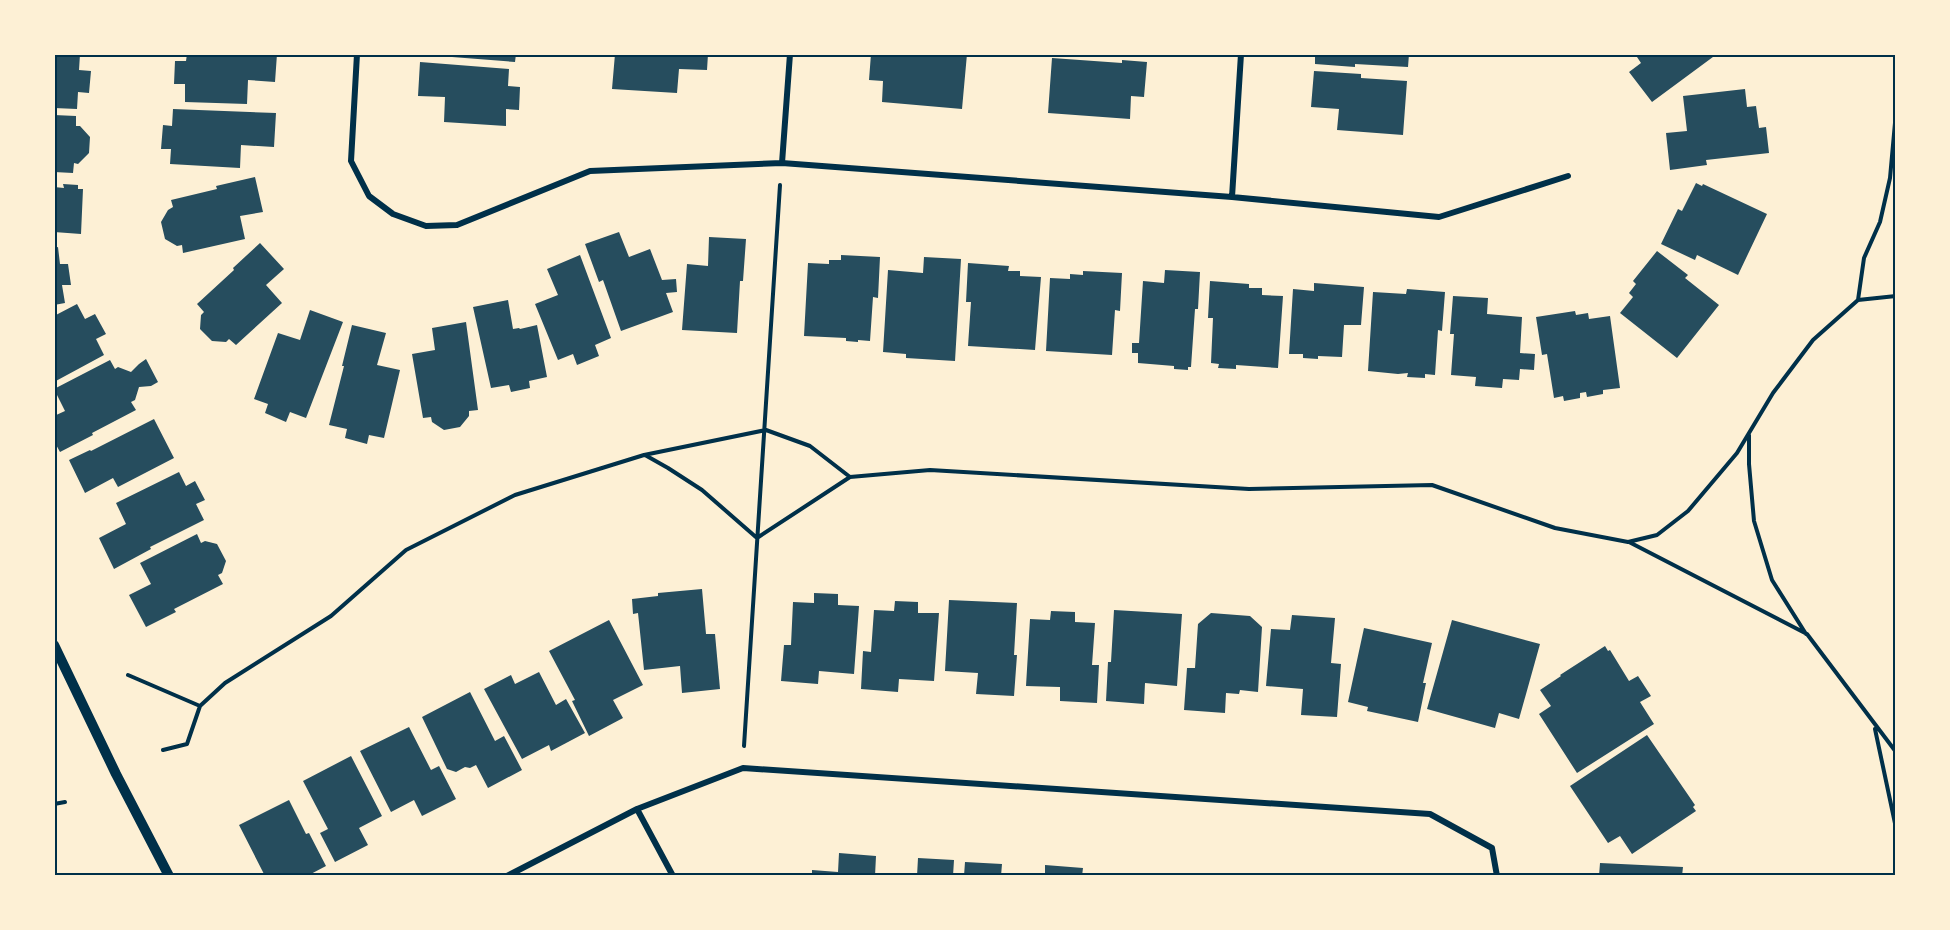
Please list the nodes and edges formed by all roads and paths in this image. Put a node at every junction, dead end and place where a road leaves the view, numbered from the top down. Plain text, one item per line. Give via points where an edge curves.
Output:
1 (357, 54) edge
2 (790, 54) edge
3 (1241, 54) edge
4 (1896, 112) edge
5 (1896, 120) edge
6 (782, 163) junction
7 (1568, 176) dead end
8 (1232, 197) junction
9 (1896, 296) edge
10 (1858, 300) junction
11 (766, 430) junction
12 (1749, 433) junction
13 (644, 455) junction
14 (850, 477) junction
15 (757, 538) junction
16 (1628, 542) junction
17 (1807, 634) junction
18 (54, 645) edge
19 (128, 675) dead end
20 (200, 706) junction
21 (1874, 725) junction
22 (163, 750) dead end
23 (1896, 752) edge
24 (743, 768) junction
25 (64, 802) dead end
26 (54, 804) edge
27 (637, 809) junction
28 (1896, 828) edge
29 (168, 876) edge
30 (507, 876) edge
31 (673, 876) edge
32 (1497, 876) edge

1 - 6 street via 351,160 369,196 393,214 426,226 457,225 590,171
2 - 6 street
3 - 8 street
4 - 5 path
5 - 10 path via 1890,178 1880,222 1864,258
6 - 8 street
6 - 11 path
7 - 8 street via 1439,218
9 - 10 path
10 - 12 path via 1813,340
11 - 13 path
11 - 14 path via 810,446
11 - 15 path
12 - 16 path via 1688,511 1657,535
12 - 17 path via 1754,521 1772,580
13 - 15 path via 702,490
13 - 20 path via 515,495 406,550 331,616 225,683
14 - 15 path
14 - 16 path via 930,470 1248,489 1432,485 1555,528
15 - 24 path
16 - 17 path
17 - 21 path
18 - 29 street
19 - 20 path
20 - 22 path via 187,744
21 - 23 path
21 - 28 path
24 - 27 street
24 - 32 street via 1430,814 1492,848
25 - 26 path
27 - 30 street
27 - 31 street

